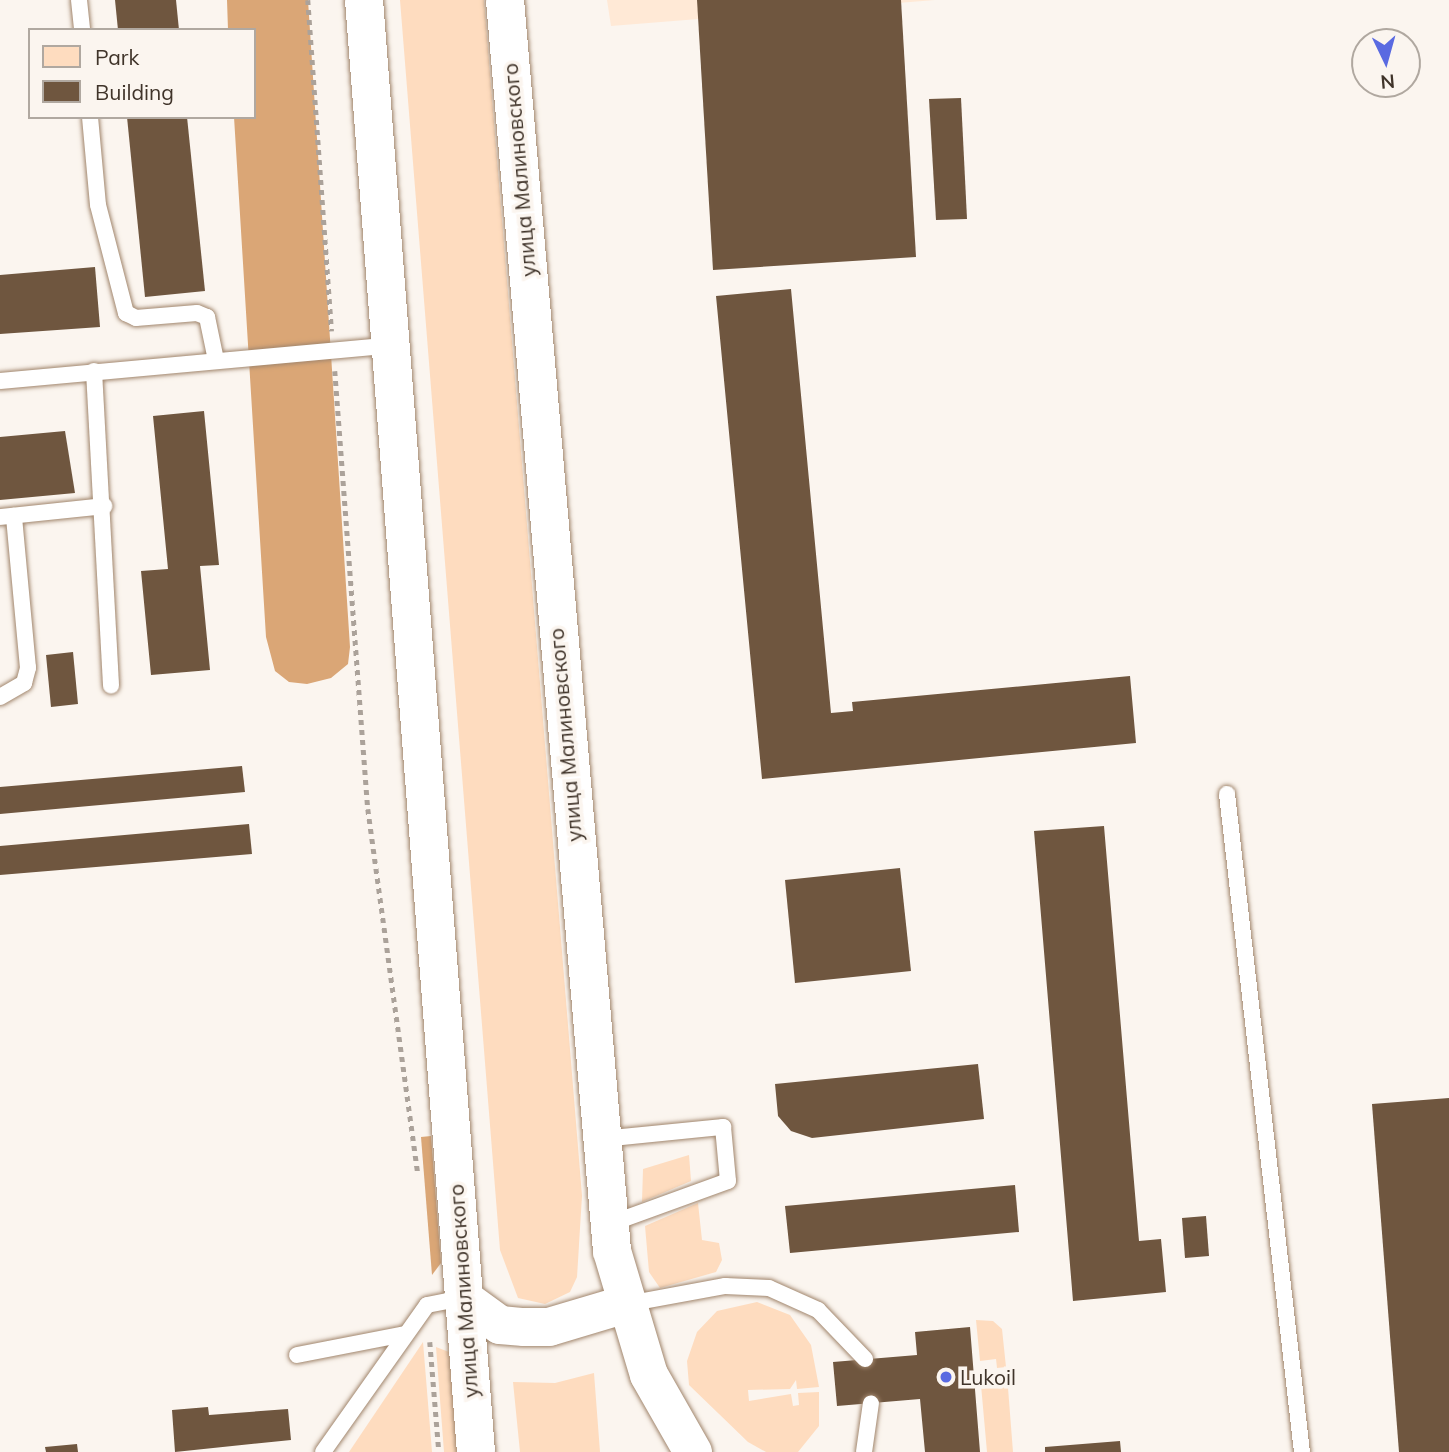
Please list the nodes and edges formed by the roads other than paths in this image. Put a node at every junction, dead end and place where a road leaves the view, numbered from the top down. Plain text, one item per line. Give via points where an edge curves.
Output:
1 (79, 0) edge
2 (364, 0) edge
3 (505, 0) edge
4 (82, 28) edge
5 (90, 119) edge
6 (392, 345) junction
7 (216, 360) junction
8 (94, 371) junction
9 (0, 381) edge
10 (104, 506) junction
11 (7, 517) edge
12 (111, 686) dead end
13 (0, 697) edge
14 (1227, 794) dead end
15 (602, 1139) junction
16 (610, 1224) junction
17 (445, 1301) junction
18 (626, 1304) junction
19 (405, 1334) junction
20 (297, 1355) dead end
21 (865, 1359) dead end
22 (872, 1403) dead end
23 (323, 1452) edge
24 (476, 1452) edge
25 (693, 1452) edge
26 (864, 1452) edge
27 (1302, 1452) edge

1 - 4 lane
2 - 6 highway, улица Малиновского
3 - 15 highway, улица Малиновского
5 - 7 lane via 98,205 126,313 208,317
6 - 7 lane
6 - 17 highway, улица Малиновского
7 - 8 lane
8 - 9 lane
8 - 10 lane
10 - 11 lane
10 - 12 lane
11 - 13 lane via 28,668 24,683
14 - 27 lane
15 - 16 highway, улица Малиновского
15 - 16 lane via 723,1126 728,1181
16 - 18 highway, улица Малиновского
17 - 18 highway via 500,1325 524,1327 549,1327
17 - 19 lane
17 - 24 highway, улица Малиновского
18 - 21 lane via 725,1286 769,1288 818,1310
18 - 25 highway, улица Малиновского via 649,1376
19 - 20 lane
19 - 23 lane
22 - 26 lane

